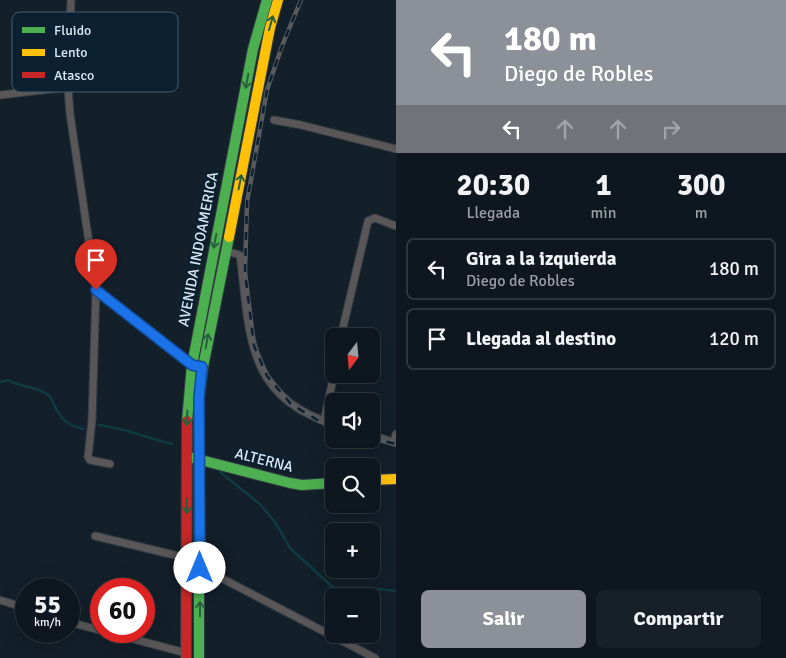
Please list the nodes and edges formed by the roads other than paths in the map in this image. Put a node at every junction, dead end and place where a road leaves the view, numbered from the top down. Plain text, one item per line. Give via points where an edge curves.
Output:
1 (267, 0) edge
2 (278, 0) edge
3 (21, 92) edge
4 (68, 92) edge
5 (2, 94) dead end
6 (274, 120) dead end
7 (396, 149) edge
8 (396, 226) edge
9 (226, 251) junction
10 (96, 290) junction
11 (202, 305) junction
12 (214, 308) junction
13 (343, 328) edge
14 (192, 365) junction
15 (202, 367) junction
16 (332, 383) edge
17 (324, 421) joint
18 (396, 434) edge
19 (380, 438) edge
20 (395, 442) edge
21 (187, 457) junction
22 (200, 460) junction
23 (110, 464) dead end
24 (396, 479) edge
25 (380, 480) edge
26 (325, 484) edge
27 (95, 536) dead end
28 (187, 558) junction
29 (200, 568) junction
30 (0, 600) edge
31 (15, 605) edge
32 (80, 625) edge
33 (186, 656) edge
34 (202, 656) edge
35 (375, 658) edge

1 -> 11 main road, AVENIDA INDOAMERICA via 254,49
9 -> 2 main road, AVENIDA INDOAMERICA
3 - 5 street
4 - 10 street
6 - 7 street
8 - 13 street via 375,218 368,222
9 - 12 main road, AVENIDA INDOAMERICA
9 - 17 street via 240,255 251,338 266,378 293,407
10 - 14 street
10 - 23 street via 88,457
11 - 12 main road
11 - 14 main road, AVENIDA INDOAMERICA
15 -> 12 main road, AVENIDA INDOAMERICA
14 - 15 street
14 -> 21 main road, AVENIDA INDOAMERICA
15 - 22 main road, AVENIDA INDOAMERICA
16 - 17 street
18 - 20 street
19 - 20 street
21 - 22 main road, ALTERNA
21 -> 28 main road, AVENIDA INDOAMERICA
22 - 26 main road, ALTERNA via 290,483
22 - 29 main road, AVENIDA INDOAMERICA
24 - 25 main road
27 - 28 street
28 - 33 main road, AVENIDA INDOAMERICA
34 -> 29 main road, AVENIDA INDOAMERICA
29 - 35 street
30 - 31 street
32 - 33 street

